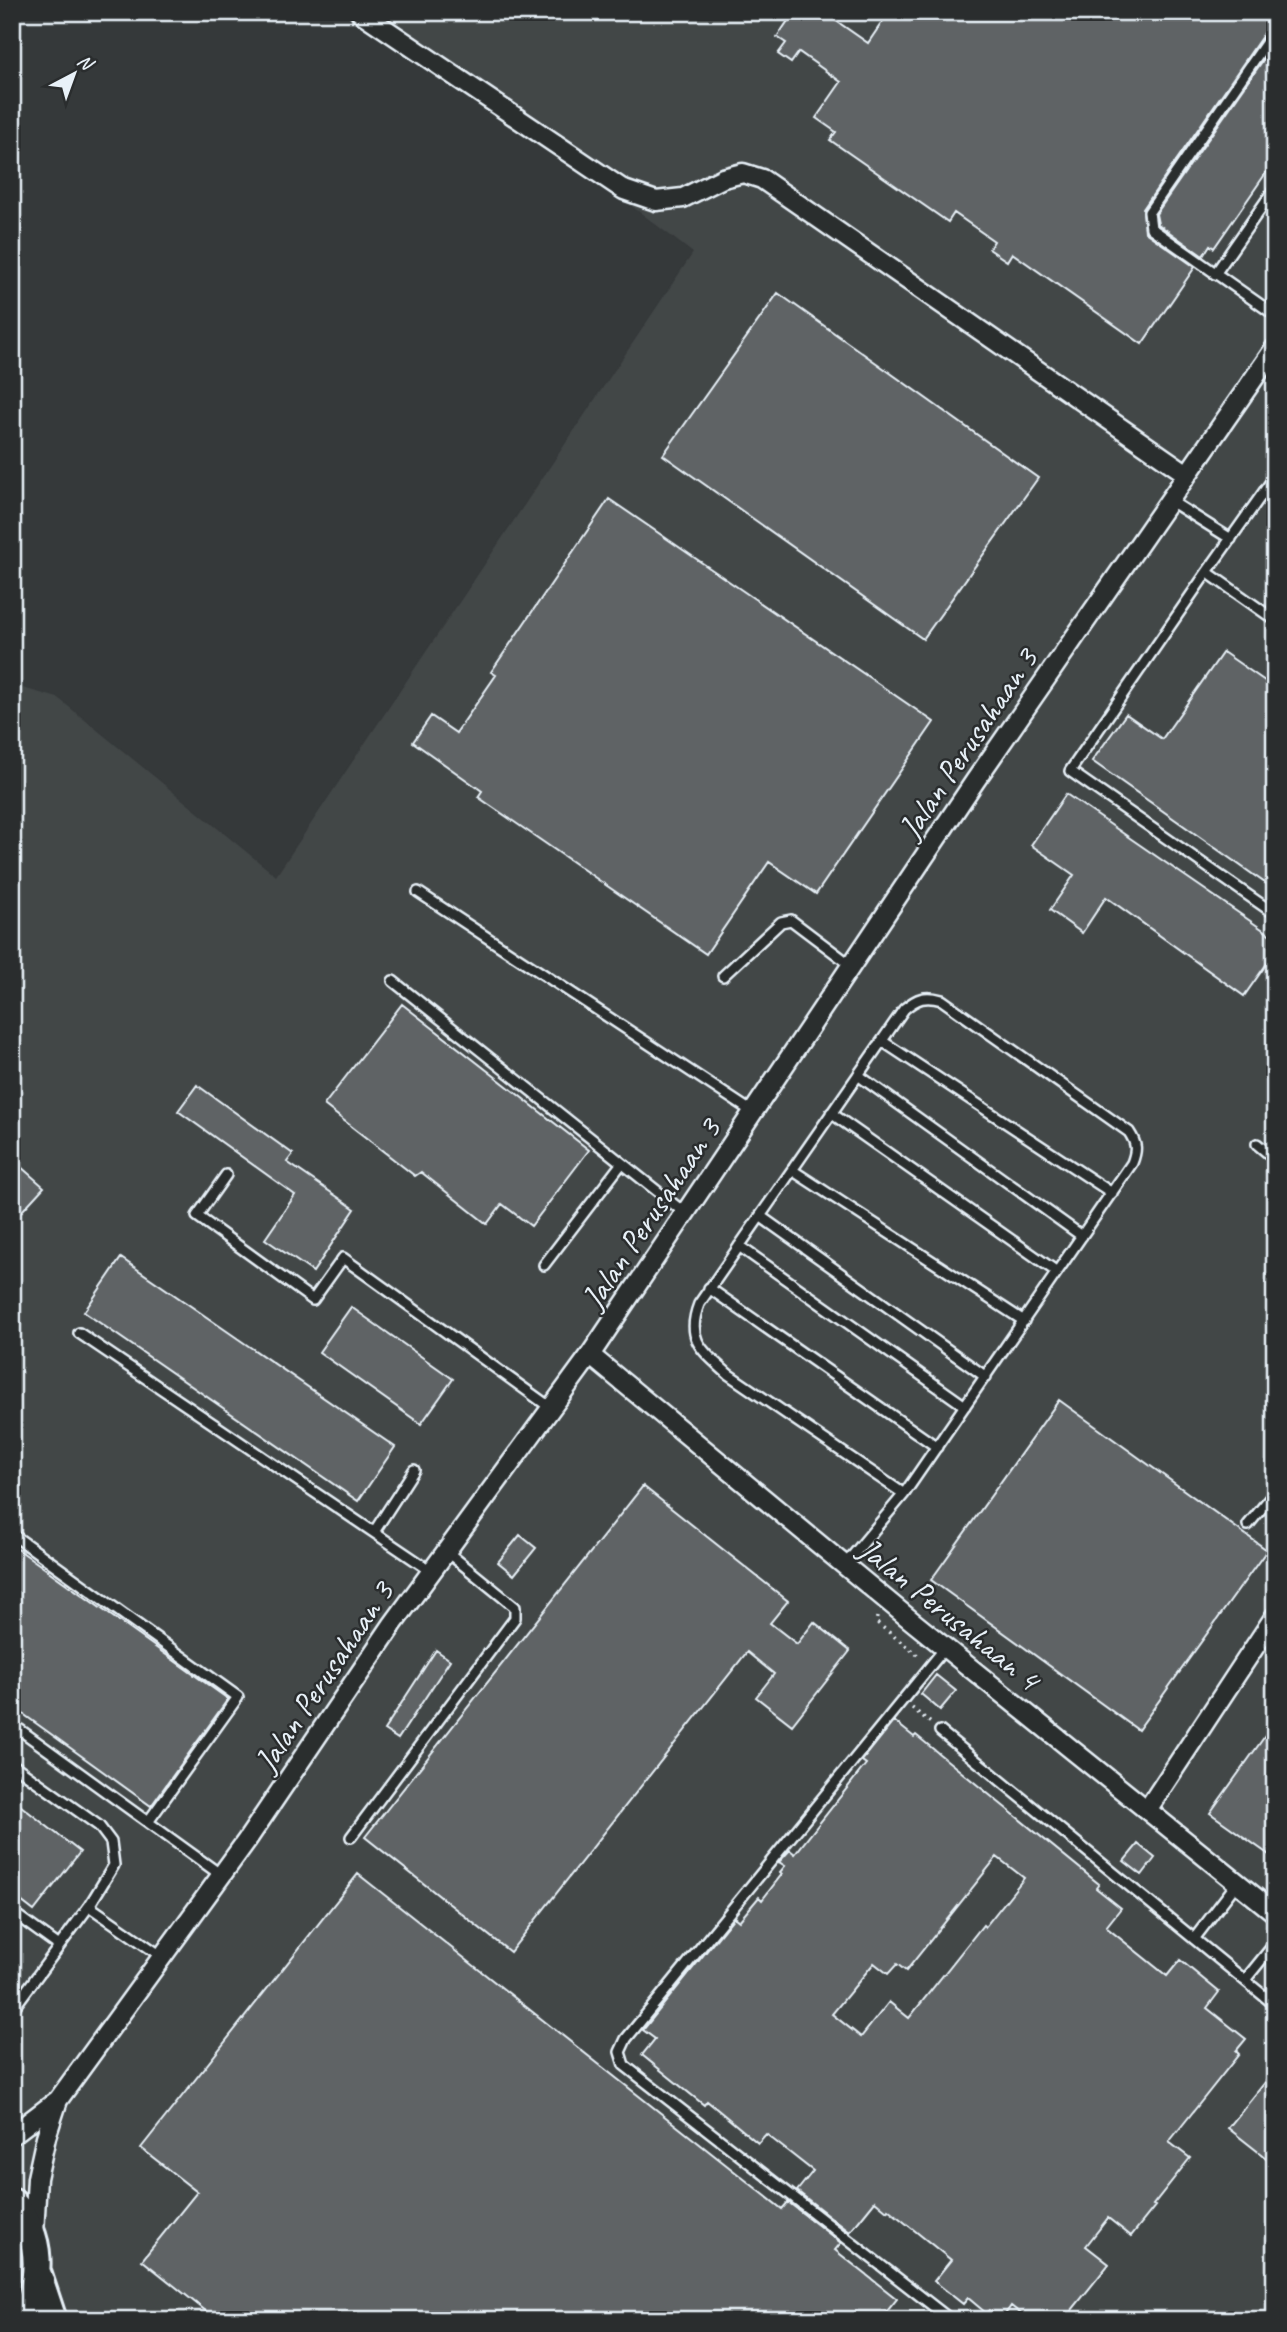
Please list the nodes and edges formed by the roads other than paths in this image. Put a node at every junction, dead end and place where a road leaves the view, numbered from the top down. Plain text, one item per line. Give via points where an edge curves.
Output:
1 (360, 12) edge
2 (1275, 30) edge
3 (1275, 188) edge
4 (1215, 274) junction
5 (1275, 315) edge
6 (1275, 348) edge
7 (1187, 474) junction
8 (1275, 476) edge
9 (1169, 500) junction
10 (1231, 539) junction
11 (1208, 572) junction
12 (1275, 620) edge
13 (418, 892) dead end
14 (1275, 914) edge
15 (852, 966) junction
16 (723, 976) dead end
17 (393, 981) dead end
18 (882, 1041) junction
19 (858, 1075) junction
20 (831, 1113) junction
21 (754, 1114) junction
22 (1256, 1144) dead end
23 (1275, 1159) edge
24 (622, 1163) junction
25 (792, 1170) junction
26 (226, 1175) dead end
27 (1112, 1193) junction
28 (686, 1214) junction
29 (760, 1216) junction
30 (1083, 1236) junction
31 (739, 1246) junction
32 (544, 1265) dead end
33 (1057, 1272) junction
34 (709, 1288) junction
35 (1024, 1321) junction
36 (79, 1333) dead end
37 (590, 1355) junction
38 (986, 1377) junction
39 (965, 1406) junction
40 (551, 1408) junction
41 (937, 1447) junction
42 (414, 1470) dead end
43 (1275, 1492) edge
44 (904, 1494) junction
45 (1248, 1525) dead end
46 (374, 1532) junction
47 (12, 1534) edge
48 (446, 1551) junction
49 (844, 1566) junction
50 (431, 1571) junction
51 (1275, 1616) edge
52 (945, 1648) junction
53 (12, 1724) edge
54 (940, 1731) road end
55 (12, 1764) edge
56 (1147, 1810) junction
57 (148, 1822) junction
58 (351, 1837) dead end
59 (221, 1875) junction
60 (1237, 1883) junction
61 (89, 1906) junction
62 (12, 1912) edge
63 (1275, 1913) edge
64 (1194, 1938) junction
65 (1275, 1943) edge
66 (59, 1946) junction
67 (161, 1956) junction
68 (1245, 1980) junction
69 (1275, 2005) edge
70 (12, 2010) edge
71 (58, 2100) junction
72 (12, 2135) edge
73 (12, 2202) edge
74 (34, 2238) junction
75 (38, 2275) junction
76 (22, 2320) edge
77 (53, 2320) edge
78 (951, 2320) edge

1 - 7 street via 624,190 656,201 684,198 723,177 743,173 762,179
2 - 4 lane via 1149,212 1151,228
3 - 4 lane
4 - 5 lane
6 - 7 street, Jalan Perusahaan 3
7 - 9 street, Jalan Perusahaan 3
8 - 10 lane
9 - 10 lane
9 - 15 street, Jalan Perusahaan 3
10 - 11 lane
11 - 12 lane
11 - 14 lane via 1070,771
13 - 21 lane
15 - 16 lane via 791,920 781,922
15 - 21 street, Jalan Perusahaan 3
17 - 24 lane
18 - 19 lane
18 - 27 lane
18 - 27 lane via 917,998 942,1000 1129,1132 1137,1152
19 - 20 lane
19 - 30 lane
20 - 25 lane
20 - 33 lane
21 - 28 street, Jalan Perusahaan 3
22 - 23 lane
24 - 28 lane
24 - 32 lane
25 - 29 lane
25 - 35 lane
26 - 40 lane via 197,1216 302,1293 313,1300 343,1258
27 - 30 lane
28 - 37 street, Jalan Perusahaan 3
29 - 31 lane
29 - 38 lane
30 - 33 lane
31 - 34 lane
31 - 39 lane
33 - 35 lane
34 - 41 lane
34 - 44 lane via 693,1320 695,1338 708,1355 728,1374
35 - 38 lane
36 - 46 lane
37 - 40 street, Jalan Perusahaan 3
37 - 49 street, Jalan Perusahaan 4
38 - 39 lane
39 - 41 lane
40 - 48 street, Jalan Perusahaan 3
41 - 44 lane
42 - 46 lane
43 - 45 lane
44 - 49 lane
46 - 50 lane
47 - 57 lane via 238,1697
48 - 50 street, Jalan Perusahaan 3
48 - 58 lane via 514,1607 515,1618
49 - 52 street, Jalan Perusahaan 4
50 - 59 street, Jalan Perusahaan 3
51 - 56 street
52 - 56 street, Jalan Perusahaan 4
52 - 78 lane via 620,2052 624,2065
53 - 57 lane
54 - 64 lane
55 - 61 lane via 99,1826 111,1842 114,1865
56 - 60 street, Jalan Perusahaan 4
57 - 59 lane
59 - 67 street, Jalan Perusahaan 3
60 - 63 street, Jalan Perusahaan 4
60 - 64 lane
61 - 66 lane
61 - 67 lane
62 - 66 lane
64 - 68 lane
65 - 68 lane
66 - 70 lane
67 - 71 street, Jalan Perusahaan 3
68 - 69 lane
71 - 72 street
71 - 74 street via 37,2178
73 - 74 main road
74 - 75 main road
75 - 76 main road
75 - 77 main road

